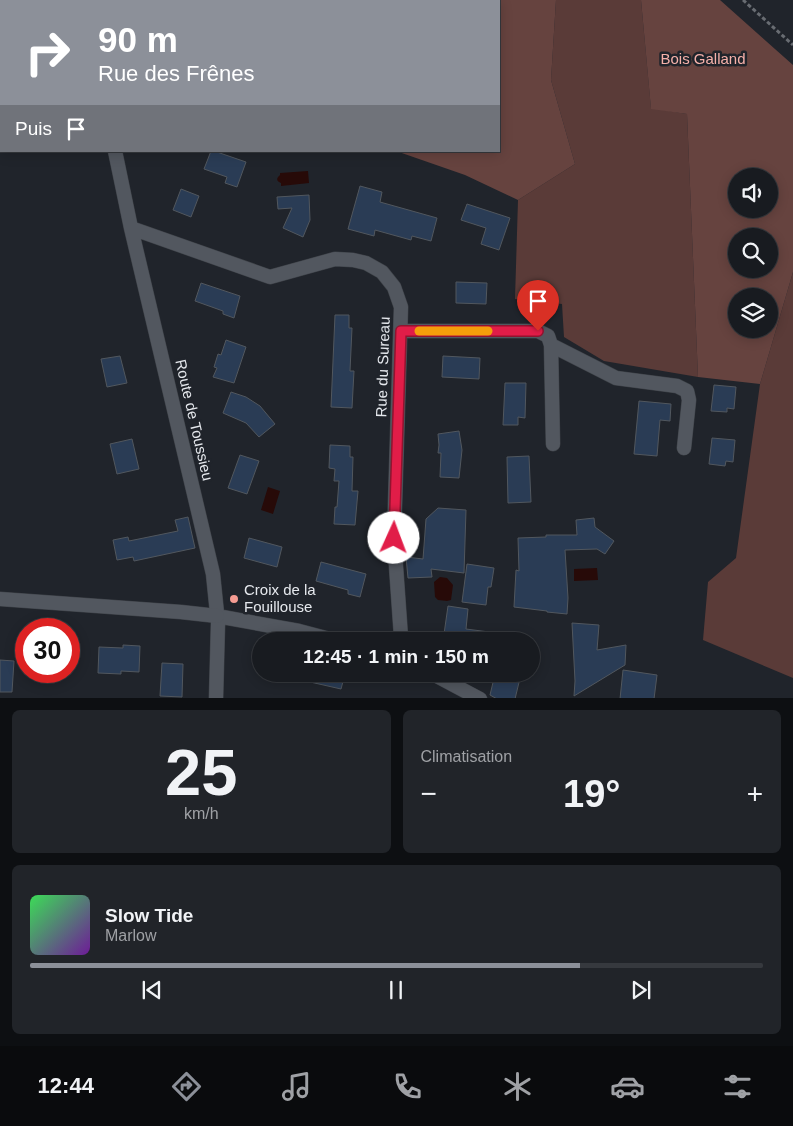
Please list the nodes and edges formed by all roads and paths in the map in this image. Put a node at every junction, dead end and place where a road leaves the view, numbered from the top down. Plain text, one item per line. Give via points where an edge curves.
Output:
1 (743, 0) edge
2 (793, 45) edge
3 (115, 152) edge
4 (131, 228) junction
5 (401, 331) junction
6 (551, 345) junction
7 (553, 444) dead end
8 (684, 448) dead end
9 (0, 599) edge
10 (217, 616) junction
11 (303, 632) edge
12 (401, 632) edge
13 (449, 682) edge
14 (216, 698) edge
15 (480, 698) edge

1 - 2 path
3 - 4 street, Route de Toussieu
4 - 5 street, Rue du Sureau via 270,277 335,259 366,262 382,272 394,287 402,307
4 - 10 street, Route de Toussieu via 213,574
5 - 6 street via 538,331 548,336
5 - 12 street, Rue du Sureau via 394,538
6 - 7 street
6 - 8 street via 616,378 677,386 687,391
9 - 10 street
10 - 11 street
10 - 14 street, Route de Toussieu
13 - 15 street

